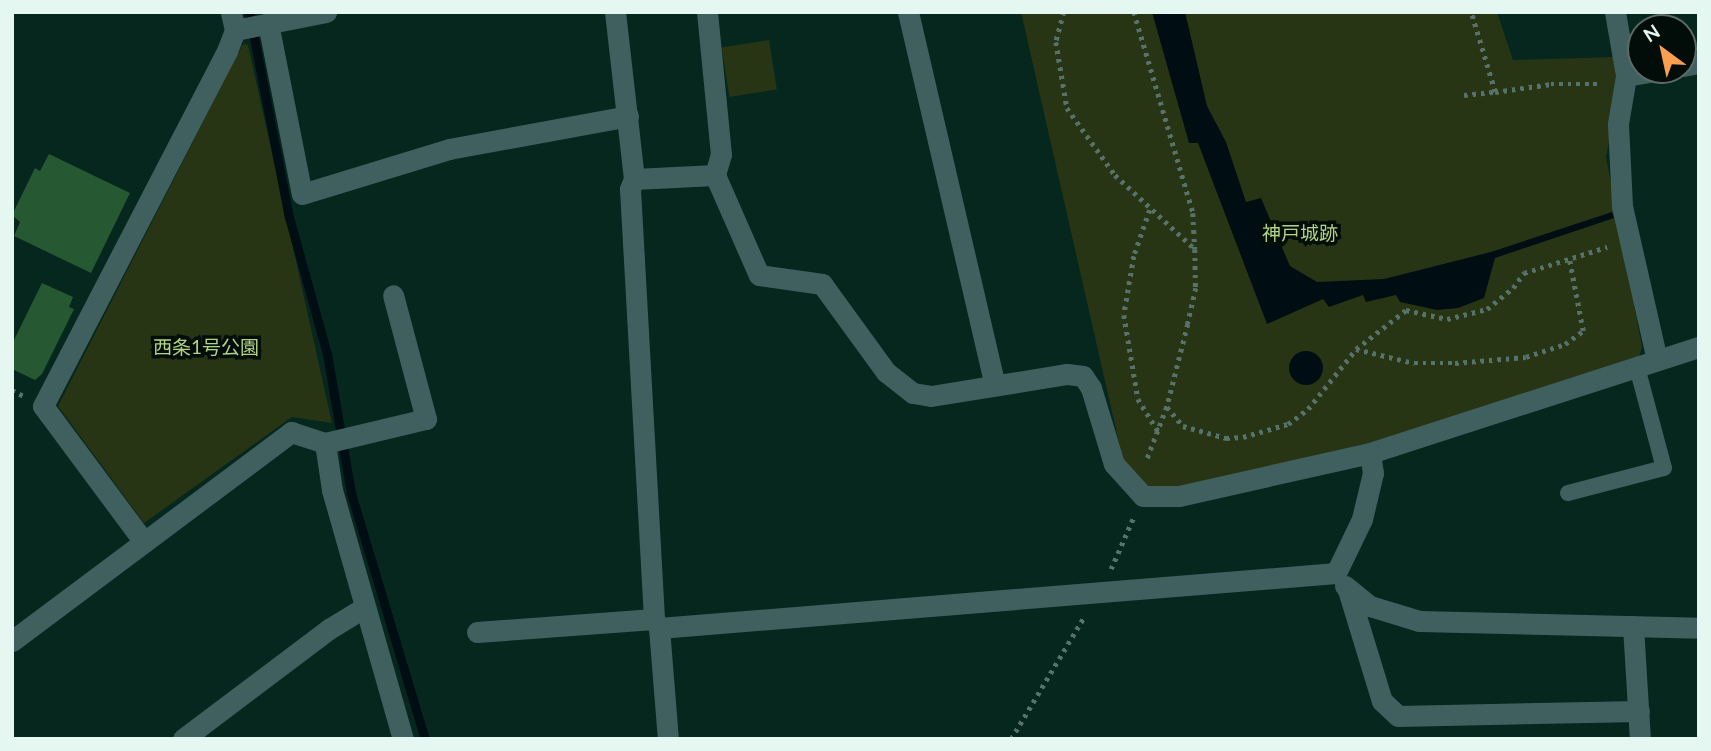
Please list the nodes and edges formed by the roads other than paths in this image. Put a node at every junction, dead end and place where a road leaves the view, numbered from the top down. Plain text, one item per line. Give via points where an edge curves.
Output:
1 (326, 12) edge
2 (615, 12) edge
3 (707, 12) edge
4 (908, 12) edge
5 (1615, 12) edge
6 (233, 21) edge
7 (268, 23) junction
8 (1625, 80) joint
9 (628, 116) junction
10 (715, 175) junction
11 (635, 179) junction
12 (393, 295) dead end
13 (1699, 348) edge
14 (1647, 364) junction
15 (995, 385) junction
16 (325, 443) junction
17 (1370, 453) junction
18 (1568, 493) dead end
19 (144, 542) junction
20 (1342, 581) junction
21 (365, 607) junction
22 (657, 624) junction
23 (1633, 626) junction
24 (1699, 628) edge
25 (477, 632) dead end
26 (12, 640) edge
27 (1639, 711) junction
28 (183, 739) edge
29 (403, 739) edge
30 (668, 739) edge
31 (1640, 739) edge

1 - 7 street
2 - 9 street
3 - 10 street via 721,154
4 - 15 street
5 - 8 street
6 - 7 street
6 - 19 street via 43,406
7 - 9 street via 302,194 449,149
8 - 14 street via 1617,162
9 - 11 street
10 - 11 street
10 - 15 street via 760,275 822,284 893,380 913,393 931,396
11 - 22 street via 630,189
12 - 16 street via 426,419
13 - 14 street
14 - 17 street
14 - 18 lane via 1664,468
15 - 17 street via 1067,374 1083,376 1091,388 1114,464 1143,496 1179,496
16 - 19 street via 291,432
16 - 21 street via 332,490
17 - 20 street via 1373,472
19 - 26 street
20 - 22 street
20 - 23 street via 1370,606 1419,621
20 - 27 street via 1382,701 1398,716
21 - 28 street
21 - 29 street
22 - 25 street
22 - 30 street
23 - 24 street
23 - 27 street
27 - 31 street

